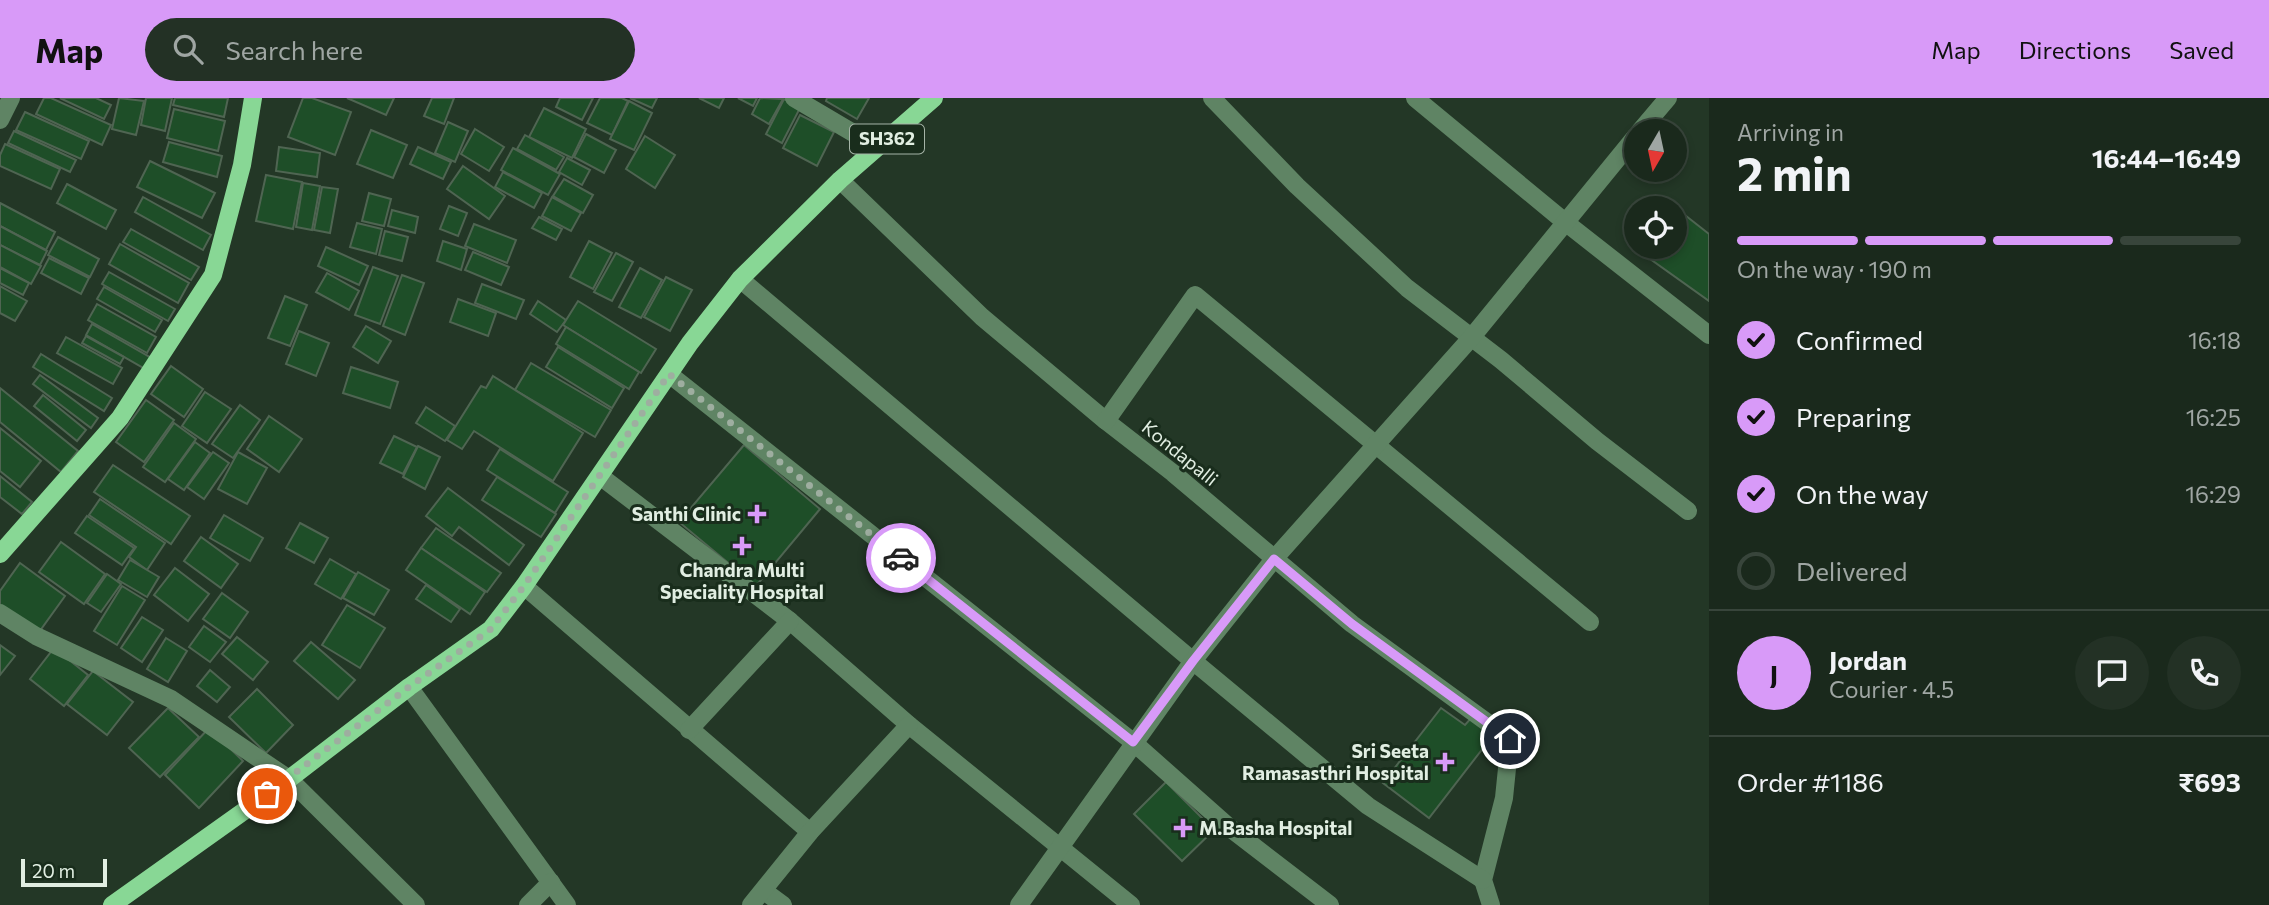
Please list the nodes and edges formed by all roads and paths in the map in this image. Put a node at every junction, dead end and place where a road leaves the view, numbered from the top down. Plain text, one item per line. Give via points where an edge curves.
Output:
1 (11, 98) edge
2 (253, 98) edge
3 (794, 98) edge
4 (934, 98) edge
5 (1212, 98) edge
6 (1415, 98) edge
7 (1668, 98) edge
8 (1650, 119) edge
9 (0, 120) edge
10 (877, 147) junction
11 (1624, 151) edge
12 (840, 180) junction
13 (1565, 222) junction
14 (740, 279) junction
15 (1709, 335) edge
16 (1471, 338) junction
17 (669, 374) junction
18 (1106, 421) junction
19 (1375, 444) junction
20 (600, 476) junction
21 (1688, 511) dead end
22 (0, 554) edge
23 (1274, 559) junction
24 (524, 586) junction
25 (0, 613) edge
26 (790, 621) junction
27 (1590, 622) dead end
28 (1193, 661) junction
29 (409, 687) junction
30 (909, 725) junction
31 (689, 730) junction
32 (1133, 742) junction
33 (289, 779) junction
34 (810, 832) junction
35 (1059, 848) junction
36 (1483, 880) junction
37 (551, 882) junction
38 (764, 891) junction
39 (1020, 904) edge
40 (112, 905) edge
41 (416, 905) edge
42 (528, 905) edge
43 (567, 905) edge
44 (751, 905) edge
45 (783, 905) edge
46 (1131, 905) edge
47 (1330, 905) edge
48 (1491, 905) edge

1 - 9 street
2 - 22 main road via 242,165 213,275 120,418
3 - 10 street
4 - 10 main road, SH362
5 - 16 street via 1297,186 1407,288
6 - 13 street
7 - 8 street
10 - 12 main road, SH362
11 - 13 street
12 - 14 main road, SH362
12 - 18 street, Kondapalli via 982,317
13 - 15 street
13 - 16 street
14 - 17 main road, SH362
14 - 28 street
16 - 19 street
16 - 21 street
17 - 20 main road, SH362
17 - 32 street
18 - 19 street via 1195,295
18 - 23 street, Kondapalli
19 - 23 street
19 - 27 street
20 - 24 main road, SH362
20 - 26 street
23 - 28 street
23 - 36 street, Kondapalli via 1352,624 1510,739 1504,798
24 - 29 main road, SH362 via 491,629
24 - 31 street
25 - 33 street via 36,636 171,699
26 - 30 street
26 - 31 street
28 - 32 street
28 - 36 street via 1368,806
29 - 33 main road, SH362
29 - 37 street
30 - 34 street
30 - 35 street
31 - 34 street
32 - 35 street
32 - 47 street via 1230,828
33 - 40 main road, SH362
33 - 41 street
34 - 38 street
35 - 39 street
35 - 46 street
36 - 48 street
37 - 42 street
37 - 43 street
38 - 44 street
38 - 45 street

